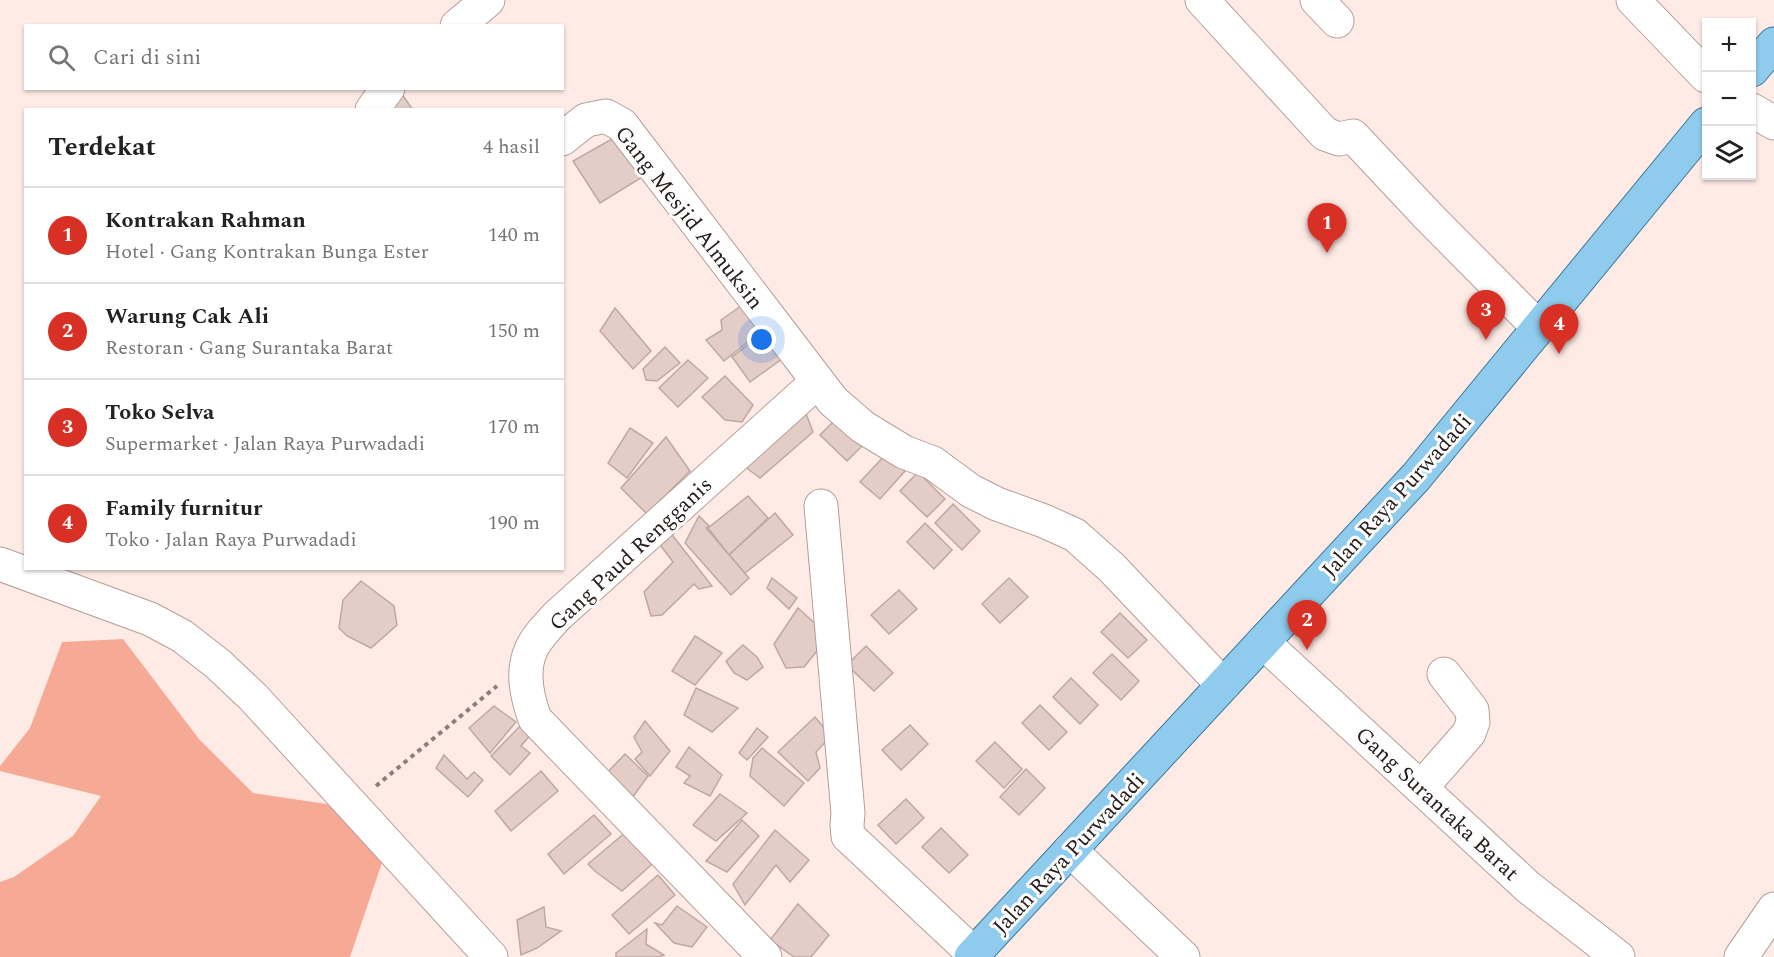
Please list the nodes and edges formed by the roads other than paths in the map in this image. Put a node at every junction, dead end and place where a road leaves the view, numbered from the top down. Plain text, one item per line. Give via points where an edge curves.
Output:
1 (488, 0) edge
2 (1203, 0) edge
3 (1633, 0) edge
4 (459, 24) edge
5 (1774, 44) edge
6 (1756, 65) edge
7 (1703, 72) edge
8 (387, 90) edge
9 (373, 108) edge
10 (1756, 113) edge
11 (1774, 123) edge
12 (1705, 126) edge
13 (564, 137) edge
14 (1539, 328) junction
15 (817, 382) junction
16 (821, 506) dead end
17 (0, 564) edge
18 (1263, 642) junction
19 (1444, 674) dead end
20 (1223, 685) junction
21 (1421, 788) junction
22 (1070, 850) junction
23 (1774, 909) edge
24 (973, 956) edge
25 (491, 957) edge
26 (765, 957) edge
27 (1183, 957) edge
28 (1618, 957) edge
29 (1741, 957) edge

1 - 4 street
2 - 14 street via 1325,134 1339,139 1353,136
3 - 7 street
5 - 6 main road
8 - 9 street
10 - 11 street
12 - 14 main road, Jalan Raya Purwadadi
13 - 15 street, Gang Mesjid Almuksin via 586,120 606,116 622,125
14 - 18 main road, Jalan Raya Purwadadi via 1416,477
15 - 20 street, Gang Mesjid Almuksin via 863,428 904,452 933,463 971,491 1075,535 1112,568
15 - 26 street, Gang Paud Rengganis via 557,616 531,648 527,662 526,695 535,719
16 - 24 street via 848,836
17 - 25 street via 150,619 182,636 218,664
18 - 20 main road, Jalan Raya Purwadadi
18 - 21 street, Gang Surantaka Barat
19 - 21 street via 1472,710 1473,722 1469,733
20 - 22 main road, Jalan Raya Purwadadi
21 - 28 street, Gang Surantaka Barat via 1528,887
22 - 24 main road, Jalan Raya Purwadadi
22 - 27 street
23 - 29 street

